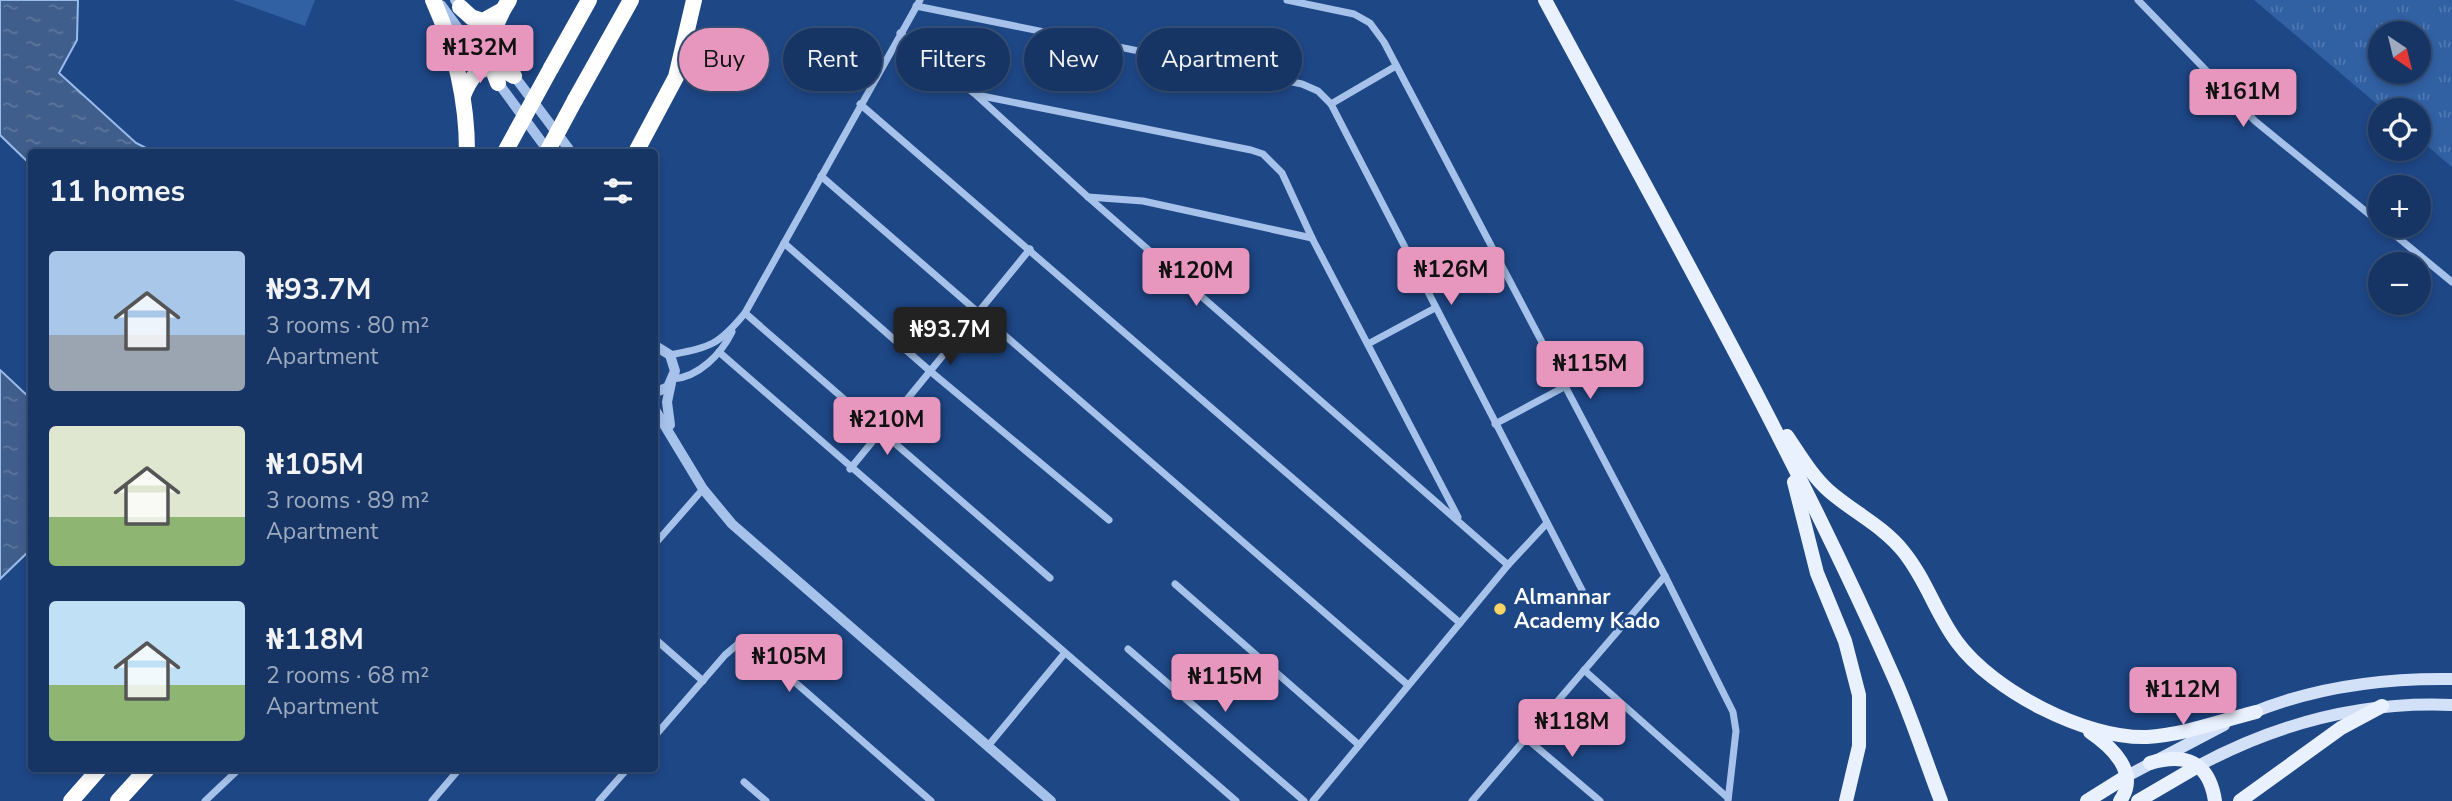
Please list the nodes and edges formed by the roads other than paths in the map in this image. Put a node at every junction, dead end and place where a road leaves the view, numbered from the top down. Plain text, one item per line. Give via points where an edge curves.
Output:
1 (435, 0) edge
2 (589, 0) edge
3 (631, 0) edge
4 (694, 0) edge
5 (1287, 0) edge
6 (1545, 0) edge
7 (2138, 0) edge
8 (918, 3) edge
9 (458, 4) edge
10 (505, 5) edge
11 (903, 28) edge
12 (896, 40) edge
13 (491, 47) junction
14 (489, 66) junction
15 (1396, 66) junction
16 (514, 76) junction
17 (498, 83) joint
18 (971, 91) edge
19 (975, 94) junction
20 (463, 96) junction
21 (860, 104) junction
22 (1331, 104) junction
23 (467, 149) edge
24 (507, 149) edge
25 (546, 149) edge
26 (550, 149) edge
27 (569, 149) edge
28 (638, 149) edge
29 (821, 176) junction
30 (1088, 197) junction
31 (2368, 213) edge
32 (1312, 238) junction
33 (2399, 238) edge
34 (784, 243) junction
35 (1030, 249) junction
36 (2452, 282) edge
37 (1435, 308) junction
38 (978, 311) junction
39 (745, 313) junction
40 (735, 325) junction
41 (1368, 344) junction
42 (662, 349) edge
43 (719, 352) junction
44 (930, 371) junction
45 (1748, 378) junction
46 (672, 381) junction
47 (1566, 386) junction
48 (658, 390) edge
49 (658, 416) edge
50 (1495, 424) junction
51 (671, 432) junction
52 (880, 432) junction
53 (1787, 454) junction
54 (850, 469) junction
55 (703, 489) junction
56 (1109, 520) dead end
57 (1460, 520) junction
58 (1547, 523) junction
59 (658, 540) edge
60 (1508, 565) junction
61 (1665, 576) junction
62 (1050, 578) dead end
63 (1175, 584) dead end
64 (1582, 590) dead end
65 (1460, 623) junction
66 (658, 642) edge
67 (1128, 649) dead end
68 (1064, 654) junction
69 (1584, 670) junction
70 (2452, 679) edge
71 (703, 681) junction
72 (1408, 685) junction
73 (2452, 705) edge
74 (2382, 706) junction
75 (2256, 712) junction
76 (2076, 723) junction
77 (658, 732) edge
78 (1526, 738) junction
79 (1359, 745) junction
80 (988, 746) junction
81 (2150, 763) junction
82 (2198, 766) junction
83 (96, 772) edge
84 (144, 772) edge
85 (236, 772) edge
86 (457, 772) edge
87 (624, 772) edge
88 (2127, 776) junction
89 (744, 782) dead end
90 (1728, 800) edge
91 (71, 801) edge
92 (118, 801) edge
93 (205, 801) edge
94 (432, 801) edge
95 (599, 801) edge
96 (766, 801) edge
97 (931, 801) edge
98 (1051, 801) edge
99 (1236, 801) edge
100 (1304, 801) edge
101 (1313, 801) edge
102 (1472, 801) edge
103 (1600, 801) edge
104 (1846, 801) edge
105 (1941, 801) edge
106 (2087, 801) edge
107 (2120, 801) edge
108 (2138, 801) edge
109 (2215, 801) edge
110 (2240, 801) edge

1 - 14 street
1 - 20 highway via 455,55
2 - 24 highway, bridge
3 - 26 highway, bridge
4 - 28 highway via 676,76
5 - 15 street via 1353,14 1370,23
6 - 45 main road
7 - 31 street via 2255,121
8 - 11 street
8 - 22 street via 1302,84
9 - 10 highway via 483,21
9 - 13 street
10 - 13 highway
12 - 21 street
13 - 14 highway
13 - 16 street
14 - 16 highway
14 - 17 highway
14 - 20 highway via 472,79
15 - 22 street
15 - 47 street
16 - 27 street
17 - 25 street
18 - 19 street
19 - 30 street
19 - 32 street via 1263,154 1282,173
20 - 23 highway
21 - 29 street
21 - 35 street
22 - 37 street
29 - 34 street
29 - 38 street
30 - 32 street via 1143,201
30 - 57 street
32 - 41 street
33 - 36 street
34 - 39 street
34 - 44 street
35 - 38 street
35 - 65 street
37 - 41 street
37 - 50 street
38 - 44 street
38 - 72 street
39 - 40 street
39 - 52 street
40 - 42 street via 705,349
40 - 43 street
41 - 57 street
42 - 46 street via 675,371
43 - 46 street via 690,376
43 - 54 street
44 - 52 street
44 - 56 street
45 - 53 main road
45 - 76 main road via 1815,476 1904,552 1967,654 2003,684
46 - 48 street
46 - 51 street via 667,402
47 - 50 street
47 - 61 street
49 - 51 street
50 - 58 street
51 - 55 street
52 - 54 street
52 - 62 street
53 - 104 main road via 1817,573 1845,641 1859,695 1859,746
53 - 105 main road via 1897,685
54 - 68 street
55 - 59 street
55 - 80 street via 732,524
57 - 60 street
58 - 60 street
58 - 64 street
60 - 65 street
61 - 69 street
61 - 90 street via 1733,712 1736,731
63 - 79 street
65 - 72 street
66 - 71 street
67 - 100 street
68 - 80 street
68 - 99 street
69 - 78 street
69 - 90 street
70 - 75 main road via 2335,688
71 - 77 street
71 - 97 street via 738,644 750,643
72 - 79 street
73 - 74 main road
74 - 82 main road via 2284,726
74 - 110 main road via 2341,728
75 - 76 main road via 2146,737
75 - 81 main road
76 - 88 main road via 2114,751
78 - 102 street
78 - 103 street
79 - 101 street
80 - 98 street
81 - 82 main road via 2180,757
81 - 88 main road
82 - 108 main road
82 - 109 main road
83 - 91 highway
84 - 92 highway
85 - 93 street
86 - 94 street
87 - 95 street
88 - 106 main road
88 - 107 main road
89 - 96 street

